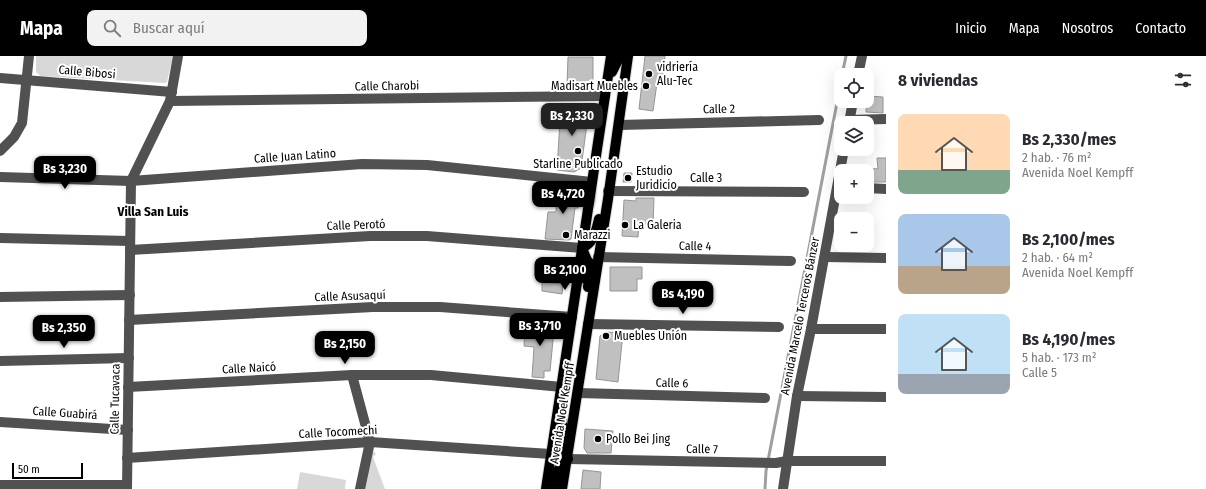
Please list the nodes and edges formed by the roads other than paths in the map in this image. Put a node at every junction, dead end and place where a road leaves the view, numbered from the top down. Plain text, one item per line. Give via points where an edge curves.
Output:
1 (29, 56) edge
2 (178, 56) edge
3 (611, 56) edge
4 (620, 56) edge
5 (628, 56) edge
6 (862, 56) edge
7 (859, 68) edge
8 (0, 78) edge
9 (27, 80) junction
10 (605, 93) junction
11 (171, 97) junction
12 (886, 119) edge
13 (819, 120) dead end
14 (874, 120) edge
15 (619, 125) junction
16 (0, 151) edge
17 (0, 177) edge
18 (131, 181) junction
19 (592, 182) junction
20 (874, 188) edge
21 (886, 189) edge
22 (804, 192) dead end
23 (608, 195) junction
24 (836, 204) edge
25 (0, 238) edge
26 (130, 246) junction
27 (582, 248) junction
28 (598, 257) junction
29 (825, 257) junction
30 (886, 258) edge
31 (791, 260) dead end
32 (130, 295) junction
33 (0, 297) edge
34 (590, 314) junction
35 (572, 317) junction
36 (129, 320) junction
37 (588, 324) junction
38 (779, 327) dead end
39 (811, 329) junction
40 (886, 329) edge
41 (129, 358) junction
42 (0, 361) edge
43 (352, 375) junction
44 (128, 387) junction
45 (562, 387) junction
46 (578, 393) junction
47 (797, 396) junction
48 (886, 396) edge
49 (765, 398) dead end
50 (560, 402) junction
51 (0, 422) edge
52 (128, 430) junction
53 (370, 442) junction
54 (551, 454) junction
55 (127, 458) junction
56 (568, 459) junction
57 (787, 461) junction
58 (886, 461) edge
59 (0, 485) edge
60 (127, 487) edge
61 (360, 489) edge
62 (546, 489) edge
63 (552, 489) edge
64 (562, 489) edge
65 (783, 489) edge

1 - 9 street
2 - 11 street, Calle Tucavaca
3 - 10 main road, Avenida Noel Kempff
4 - 10 main road
5 - 15 main road, Avenida Noel Kempff
6 - 7 street
8 - 9 street, Calle Bibosi
9 - 11 street, Calle Bibosi
9 - 16 street via 22,123 14,137
10 - 11 street, Calle Charobi
10 - 19 main road, Avenida Noel Kempff
11 - 18 street, Calle Tucavaca
12 - 14 street
13 - 15 street, Calle 2
15 - 23 main road, Avenida Noel Kempff
17 - 18 street, Calle Juan Latino
18 - 19 street, Calle Juan Latino via 362,164 427,165
18 - 26 street, Calle Tucavaca
19 - 27 main road, Avenida Noel Kempff
20 - 21 street
22 - 23 street, Calle 3
23 - 27 main road via 593,238 588,246
23 - 28 main road, Avenida Noel Kempff
24 - 29 street, Avenida Marcelo Terceros Bánzer
25 - 26 street, Calle Perotó
26 - 27 street, Calle Perotó via 427,236
26 - 32 street, Calle Tucavaca
27 - 34 main road via 590,268 586,304
27 - 35 main road, Avenida Noel Kempff
28 - 31 street, Calle 4
28 - 34 main road, Avenida Noel Kempff
29 - 30 street
29 - 39 street, Avenida Marcelo Terceros Bánzer
32 - 33 street
32 - 36 street, Calle Tucavaca
34 - 37 main road, Avenida Noel Kempff
35 - 36 street, Calle Asusaquí via 440,307 373,307
35 - 45 main road, Avenida Noel Kempff
36 - 41 street, Calle Tucavaca
37 - 38 street
37 - 46 main road, Avenida Noel Kempff
39 - 40 street
39 - 47 street, Avenida Marcelo Terceros Bánzer
41 - 42 street
41 - 44 street, Calle Tucavaca
43 - 44 street, Calle Naicó
43 - 45 street, Calle Naicó via 430,376
43 - 53 street
44 - 52 street, Calle Tucavaca
45 - 50 main road, Avenida Noel Kempff
46 - 49 street, Calle 6
46 - 56 main road, Avenida Noel Kempff
47 - 48 street
47 - 57 street, Avenida Marcelo Terceros Bánzer
50 - 54 main road, Avenida Noel Kempff
50 - 56 main road via 563,448
51 - 52 street, Calle Guabirá
52 - 55 street, Calle Tucavaca
53 - 54 street, Calle Tocomechi
53 - 55 street, Calle Tocomechi
53 - 61 street
54 - 62 main road, Avenida Noel Kempff
55 - 60 street, Calle Tucavaca
56 - 57 street, Calle 7 via 758,463
56 - 63 main road via 558,469
56 - 64 main road, Avenida Noel Kempff
57 - 58 street, Calle 7
57 - 65 street, Avenida Marcelo Terceros Bánzer
59 - 60 street

